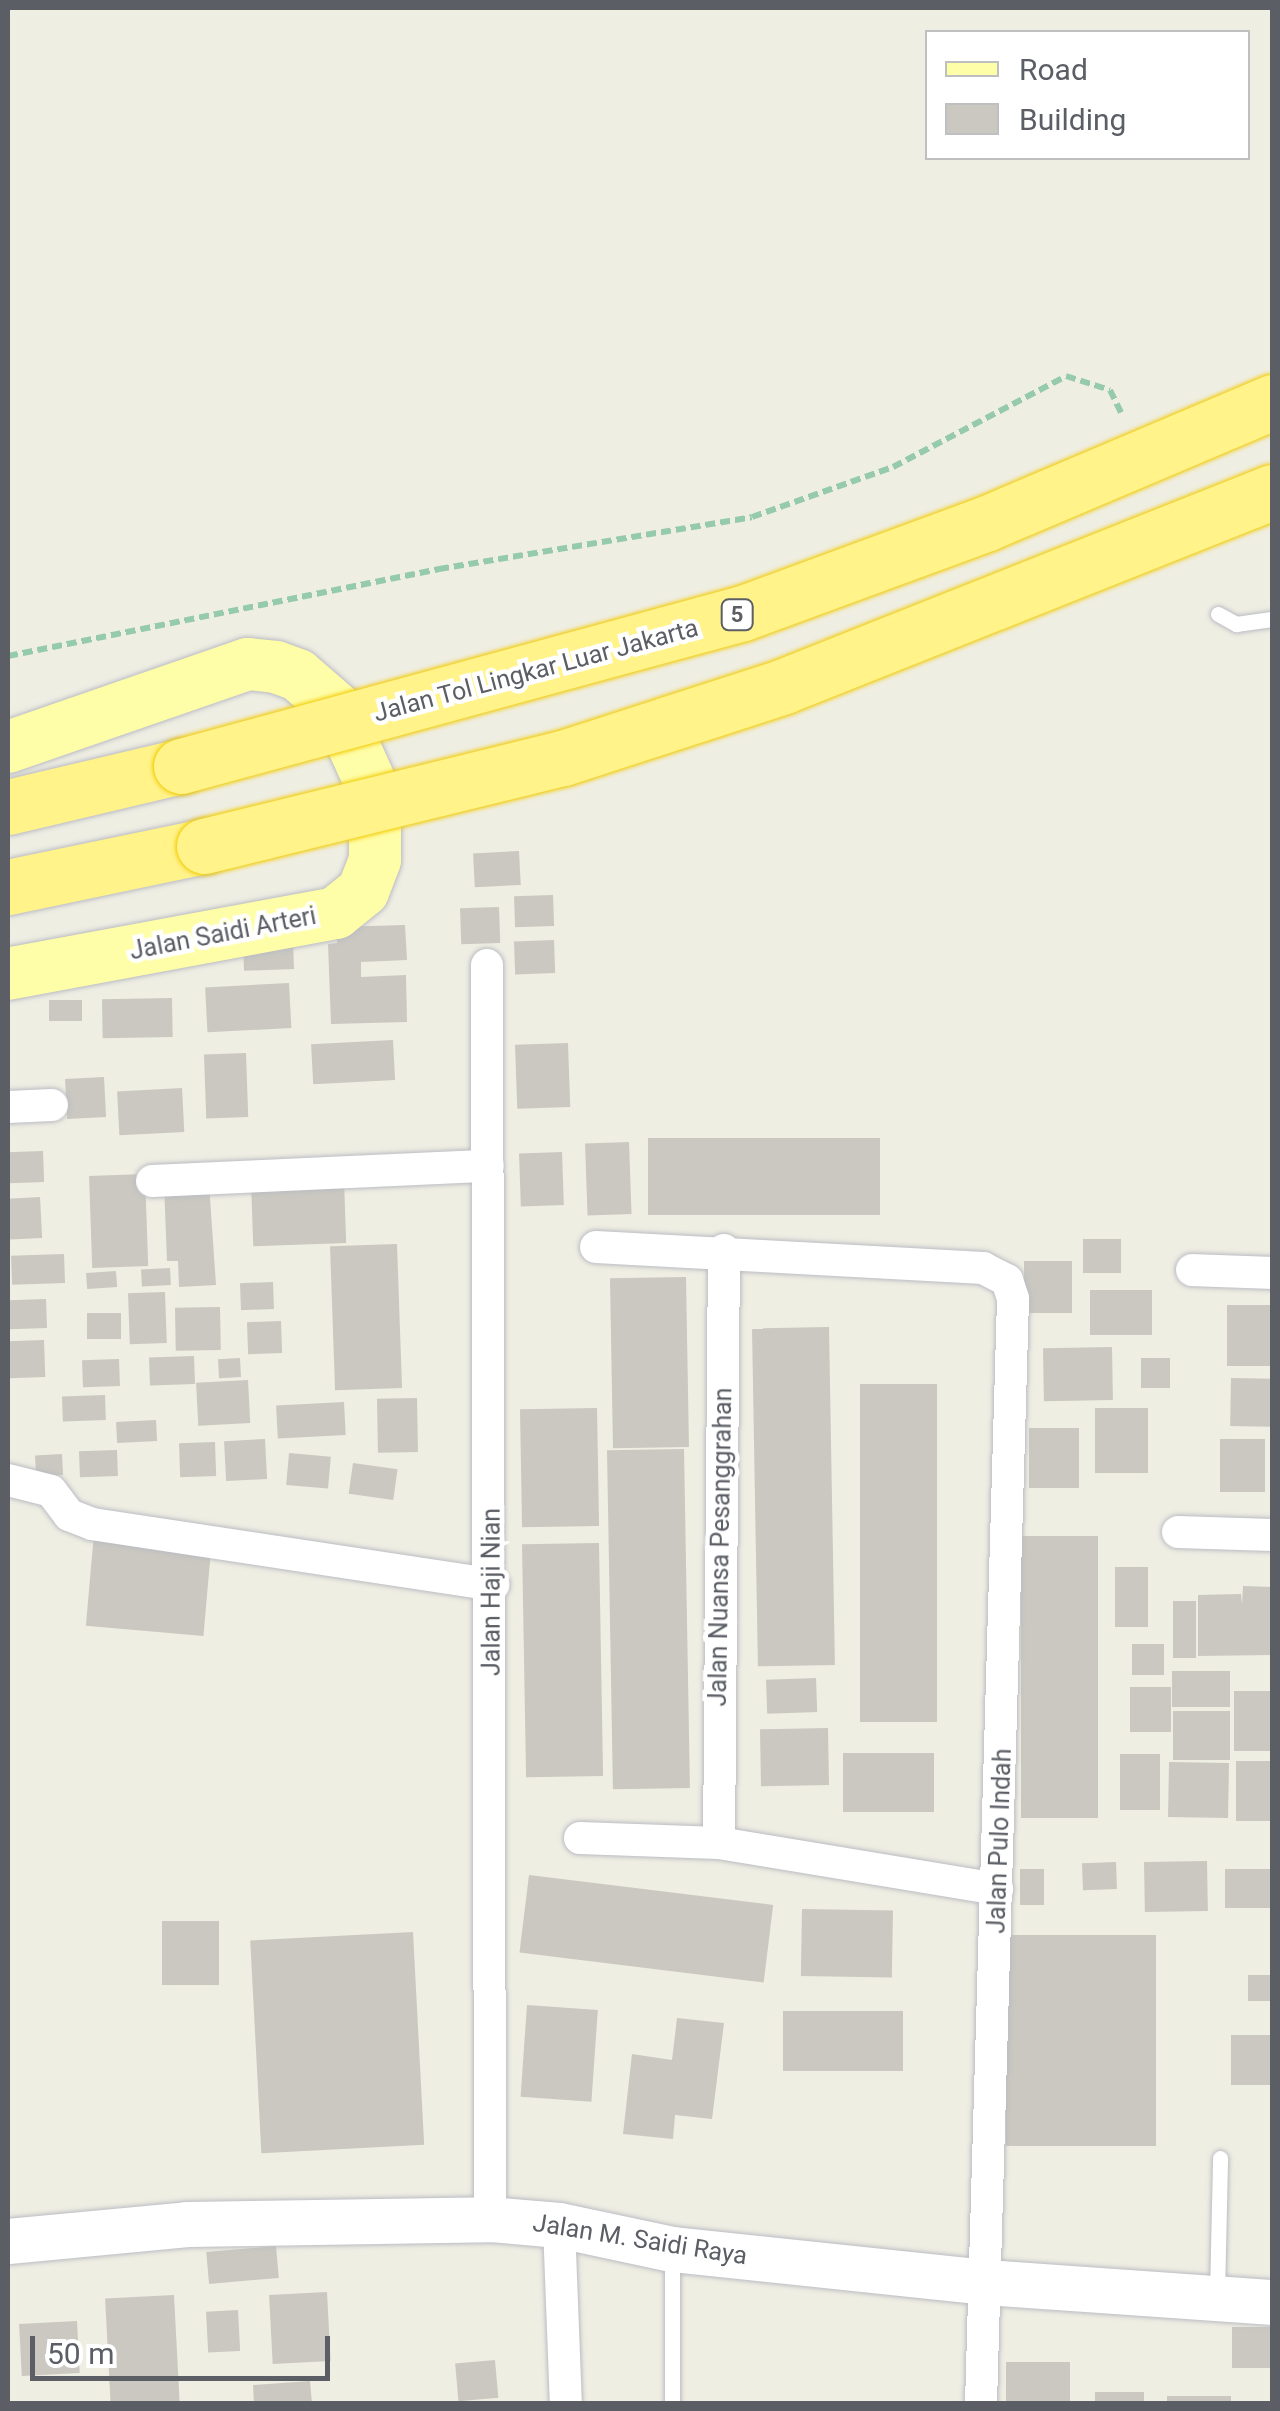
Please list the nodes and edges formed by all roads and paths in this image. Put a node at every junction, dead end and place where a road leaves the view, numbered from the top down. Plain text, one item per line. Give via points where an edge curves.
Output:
1 (1272, 402) edge
2 (1127, 424) dead end
3 (1272, 492) edge
4 (1218, 614) dead end
5 (1272, 618) edge
6 (8, 656) edge
7 (8, 747) edge
8 (8, 806) edge
9 (8, 887) edge
10 (487, 964) dead end
11 (8, 974) edge
12 (52, 1105) dead end
13 (8, 1107) edge
14 (488, 1166) junction
15 (152, 1181) dead end
16 (596, 1248) dead end
17 (724, 1250) junction
18 (1192, 1270) dead end
19 (1272, 1272) edge
20 (8, 1480) edge
21 (1178, 1532) dead end
22 (1272, 1534) edge
23 (493, 1586) junction
24 (580, 1838) dead end
25 (718, 1843) junction
26 (997, 1889) junction
27 (1220, 2158) dead end
28 (490, 2218) junction
29 (559, 2225) junction
30 (8, 2241) edge
31 (672, 2249) junction
32 (986, 2282) junction
33 (1217, 2298) junction
34 (1272, 2302) edge
35 (566, 2404) edge
36 (672, 2404) edge
37 (981, 2404) edge

1 - 8 highway, Jalan Tol Lingkar Luar Jakarta / 5, bridge via 986,524 743,613 181,766
2 - 6 path via 1110,390 1066,376 893,467 752,517 439,569
3 - 9 highway, bridge via 784,686 563,758
4 - 5 lane via 1236,624
7 - 11 main road, Jalan Saidi Arteri via 248,664 276,667 309,683 337,709 375,793 374,860 363,891 336,913
10 - 14 street, Jalan Haji Nian
12 - 13 street
14 - 15 street
14 - 23 street, Jalan Haji Nian
16 - 17 street
17 - 25 street, Jalan Nuansa Pesanggrahan
17 - 26 street, Jalan Pulo Indah via 983,1268 1006,1280 1013,1299
18 - 19 street
20 - 23 street via 51,1491 69,1515 92,1524
21 - 22 street
23 - 28 street, Jalan Haji Nian
24 - 25 street
25 - 26 street
26 - 32 street, Jalan Pulo Indah
27 - 33 lane
28 - 29 street, Jalan M. Saidi Raya
28 - 30 street, Jalan M. Saidi Raya via 187,2224
29 - 31 street, Jalan M. Saidi Raya
29 - 35 street
31 - 32 street, Jalan M. Saidi Raya
31 - 36 lane
32 - 33 street, Jalan M. Saidi Raya
32 - 37 street, Jalan Pulo Indah
33 - 34 street, Jalan M. Saidi Raya

